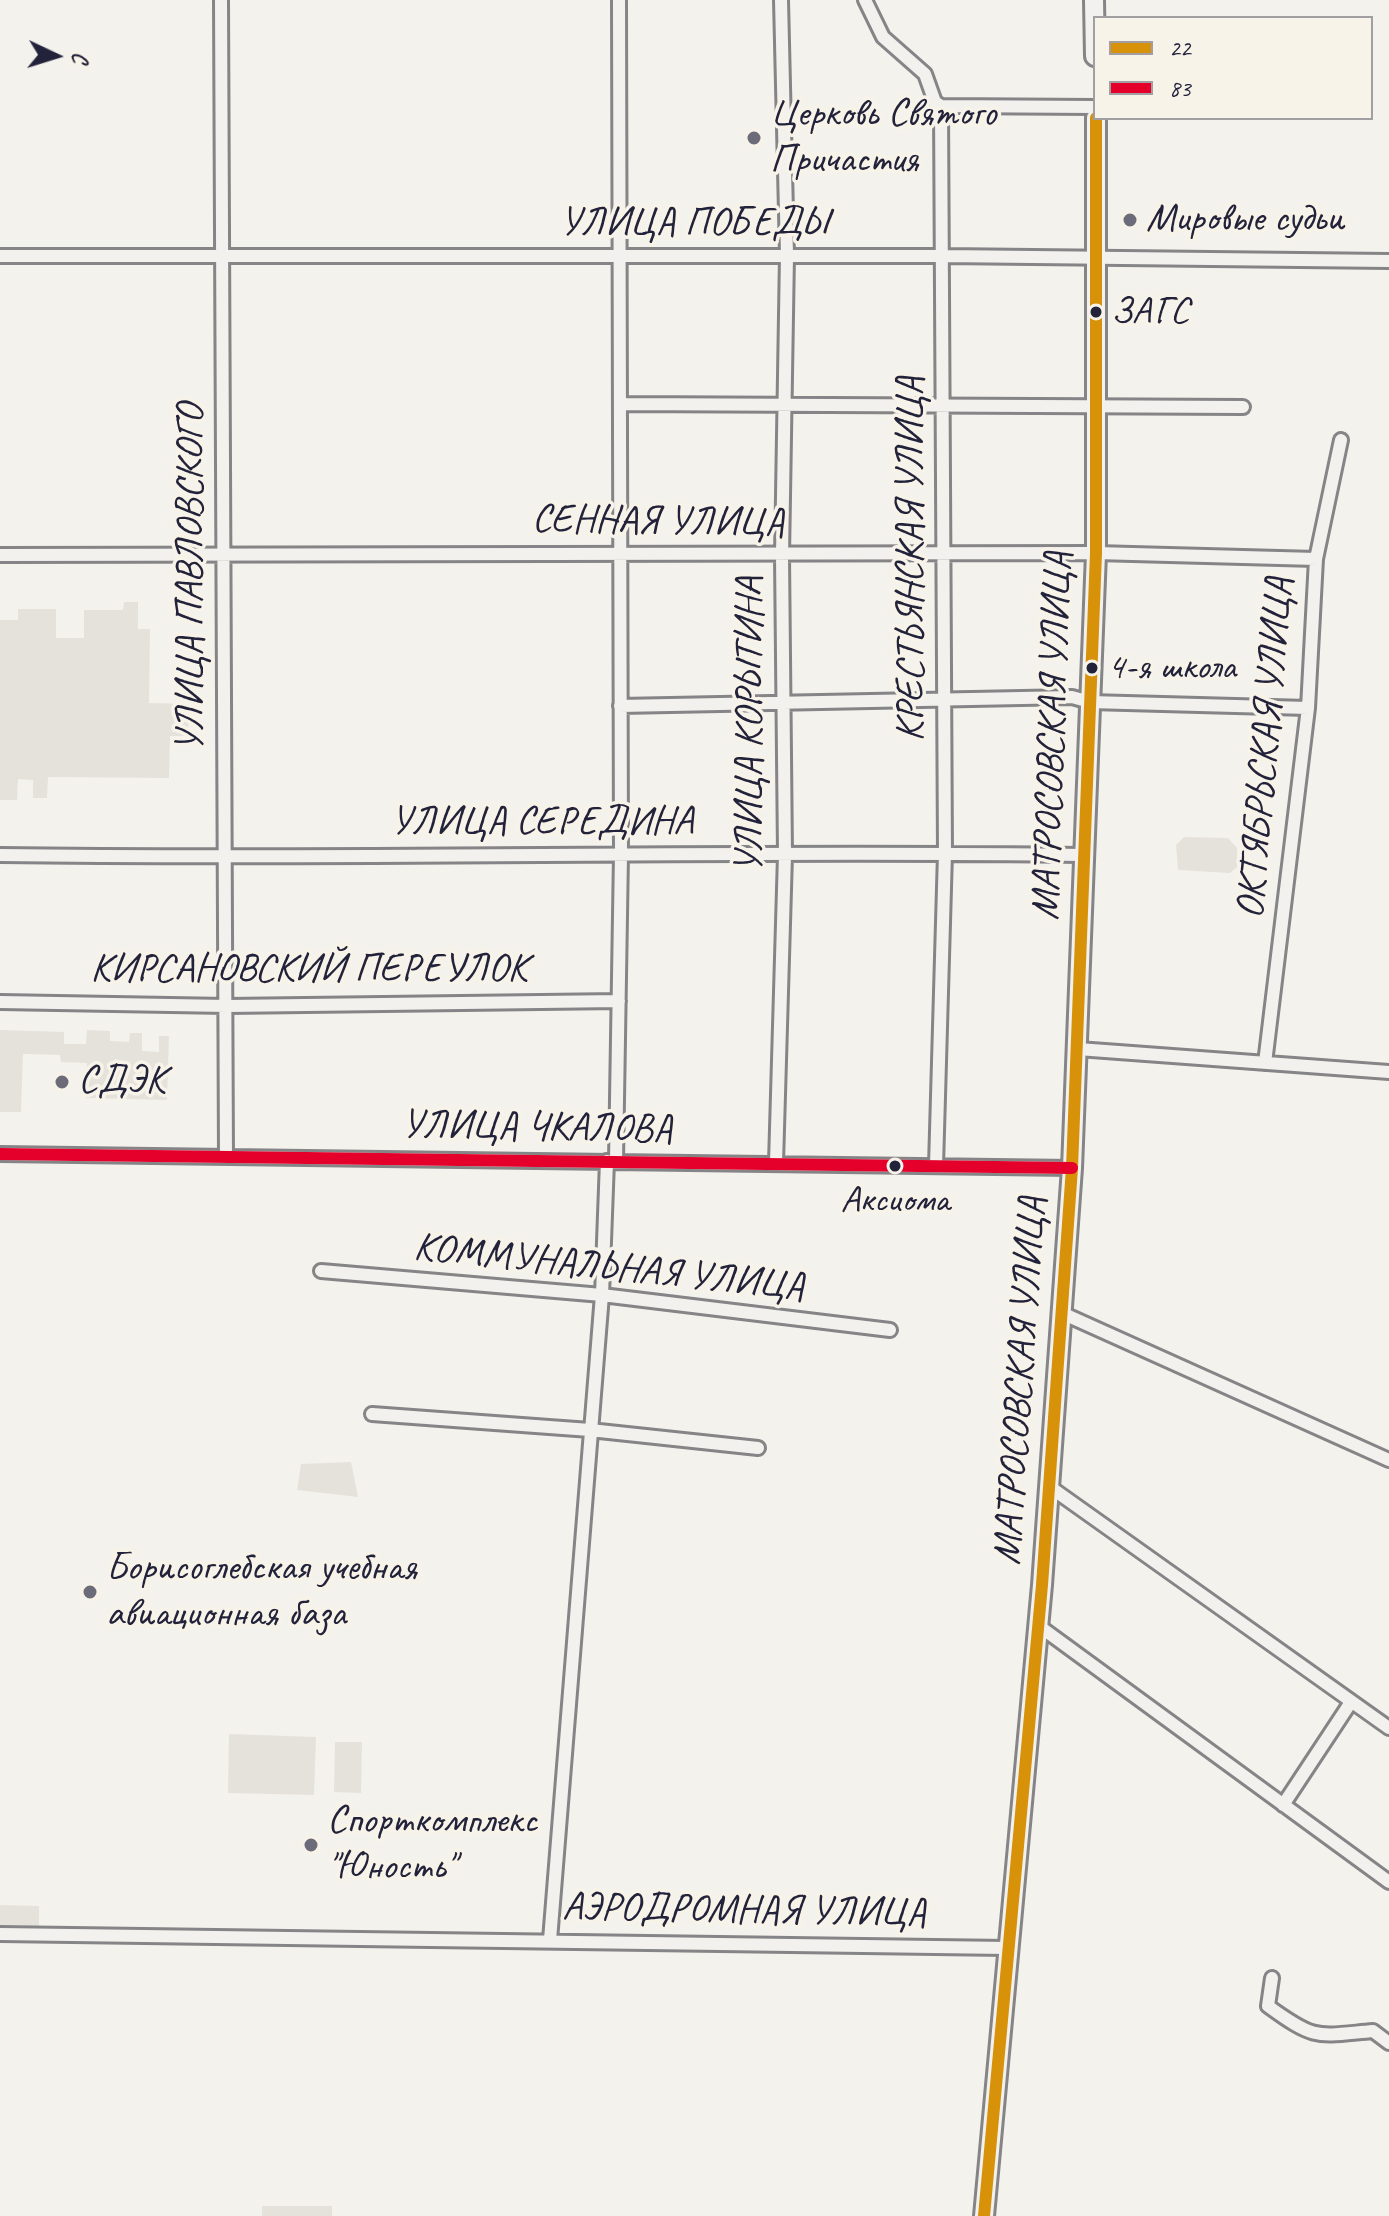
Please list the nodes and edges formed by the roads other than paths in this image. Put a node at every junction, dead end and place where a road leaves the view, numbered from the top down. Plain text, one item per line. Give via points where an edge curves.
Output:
1 (221, 0) edge
2 (619, 0) edge
3 (781, 0) edge
4 (865, 0) edge
5 (941, 106) junction
6 (1093, 107) edge
7 (1096, 120) edge
8 (787, 255) junction
9 (0, 256) edge
10 (222, 256) junction
11 (944, 256) junction
12 (622, 257) junction
13 (1097, 260) junction
14 (1389, 261) edge
15 (621, 404) junction
16 (943, 405) junction
17 (785, 406) junction
18 (1097, 407) junction
19 (1243, 407) dead end
20 (1341, 440) dead end
21 (226, 553) junction
22 (620, 553) junction
23 (1096, 553) junction
24 (0, 555) edge
25 (942, 555) junction
26 (782, 556) junction
27 (1316, 559) junction
28 (945, 701) junction
29 (1090, 702) junction
30 (784, 703) junction
31 (620, 706) junction
32 (1308, 708) junction
33 (945, 853) junction
34 (621, 854) junction
35 (0, 855) edge
36 (785, 855) junction
37 (1084, 855) junction
38 (225, 858) junction
39 (619, 1001) junction
40 (0, 1002) edge
41 (227, 1006) junction
42 (1078, 1049) junction
43 (1265, 1063) junction
44 (1389, 1072) edge
45 (0, 1154) edge
46 (226, 1156) junction
47 (611, 1161) junction
48 (776, 1163) junction
49 (936, 1166) junction
50 (1072, 1168) junction
51 (321, 1271) dead end
52 (602, 1295) junction
53 (1064, 1314) junction
54 (890, 1330) dead end
55 (372, 1414) dead end
56 (590, 1430) junction
57 (758, 1448) dead end
58 (1389, 1460) edge
59 (1050, 1487) junction
60 (1039, 1626) junction
61 (1351, 1702) junction
62 (1389, 1728) edge
63 (1283, 1805) junction
64 (1389, 1882) edge
65 (0, 1934) edge
66 (550, 1940) junction
67 (1007, 1948) junction
68 (1272, 1978) dead end
69 (1389, 2043) edge
70 (984, 2216) edge

1 - 10 street, УЛИЦА ПАВЛОВСКОГО
2 - 12 street
3 - 8 street, УЛИЦА КОРЫТИНА
4 - 5 street via 883,37 925,74
5 - 6 street
5 - 11 street, КРЕСТЬЯНСКАЯ УЛИЦА
7 - 13 highway, МАТРОСОВСКАЯ УЛИЦА
8 - 11 street, УЛИЦА ПОБЕДЫ
8 - 12 street, УЛИЦА ПОБЕДЫ
8 - 17 street, УЛИЦА КОРЫТИНА
9 - 10 street, УЛИЦА ПОБЕДЫ
10 - 12 street, УЛИЦА ПОБЕДЫ
10 - 21 street, УЛИЦА ПАВЛОВСКОГО
11 - 13 street, УЛИЦА ПОБЕДЫ
11 - 16 street, КРЕСТЬЯНСКАЯ УЛИЦА
12 - 15 street
13 - 14 street, УЛИЦА ПОБЕДЫ
13 - 18 highway, МАТРОСОВСКАЯ УЛИЦА
15 - 17 street
15 - 22 street
16 - 17 street
16 - 18 street
16 - 25 street, КРЕСТЬЯНСКАЯ УЛИЦА
17 - 26 street, УЛИЦА КОРЫТИНА
18 - 19 street
18 - 23 highway, МАТРОСОВСКАЯ УЛИЦА
20 - 27 street, ОКТЯБРЬСКАЯ УЛИЦА
21 - 22 street, СЕННАЯ УЛИЦА
21 - 24 street, СЕННАЯ УЛИЦА
21 - 38 street, УЛИЦА ПАВЛОВСКОГО
22 - 26 street, СЕННАЯ УЛИЦА
22 - 31 street
23 - 25 street, СЕННАЯ УЛИЦА
23 - 27 street, СЕННАЯ УЛИЦА
23 - 29 highway, МАТРОСОВСКАЯ УЛИЦА
25 - 26 street, СЕННАЯ УЛИЦА
25 - 28 street, КРЕСТЬЯНСКАЯ УЛИЦА
26 - 30 street, УЛИЦА КОРЫТИНА
27 - 32 street, ОКТЯБРЬСКАЯ УЛИЦА
28 - 29 street via 1072,697
28 - 30 street
28 - 33 street, КРЕСТЬЯНСКАЯ УЛИЦА
29 - 32 street
29 - 37 highway, МАТРОСОВСКАЯ УЛИЦА
30 - 31 street
30 - 36 street, УЛИЦА КОРЫТИНА
31 - 34 street
32 - 43 street, ОКТЯБРЬСКАЯ УЛИЦА
33 - 36 street, УЛИЦА СЕРЕДИНА
33 - 37 street, УЛИЦА СЕРЕДИНА
33 - 49 street, КРЕСТЬЯНСКАЯ УЛИЦА
34 - 36 street, УЛИЦА СЕРЕДИНА
34 - 38 street, УЛИЦА СЕРЕДИНА
34 - 39 street
35 - 38 street, УЛИЦА СЕРЕДИНА
36 - 48 street, УЛИЦА КОРЫТИНА
37 - 42 highway, МАТРОСОВСКАЯ УЛИЦА
38 - 41 street, УЛИЦА ПАВЛОВСКОГО
39 - 41 street, КИРСАНОВСКИЙ ПЕРЕУЛОК
39 - 47 street
40 - 41 street, КИРСАНОВСКИЙ ПЕРЕУЛОК
41 - 46 street, УЛИЦА ПАВЛОВСКОГО
42 - 43 street
42 - 50 highway, МАТРОСОВСКАЯ УЛИЦА
43 - 44 street
45 - 46 street, УЛИЦА ЧКАЛОВА
46 - 47 street, УЛИЦА ЧКАЛОВА
47 - 48 street, УЛИЦА ЧКАЛОВА
47 - 52 street
48 - 49 street, УЛИЦА ЧКАЛОВА
49 - 50 street, УЛИЦА ЧКАЛОВА
50 - 53 highway, МАТРОСОВСКАЯ УЛИЦА
51 - 52 street, КОММУНАЛЬНАЯ УЛИЦА
52 - 54 street, КОММУНАЛЬНАЯ УЛИЦА
52 - 56 street
53 - 58 street
53 - 59 highway, МАТРОСОВСКАЯ УЛИЦА
55 - 56 street
56 - 57 street
56 - 66 street
59 - 60 highway, МАТРОСОВСКАЯ УЛИЦА
59 - 61 street
60 - 63 street
60 - 67 highway, МАТРОСОВСКАЯ УЛИЦА
61 - 62 street
61 - 63 street
63 - 64 street
65 - 66 street, АЭРОДРОМНАЯ УЛИЦА
66 - 67 street, АЭРОДРОМНАЯ УЛИЦА
67 - 70 highway, МАТРОСОВСКАЯ УЛИЦА
68 - 69 street via 1268,2006 1301,2030 1334,2037 1373,2031

